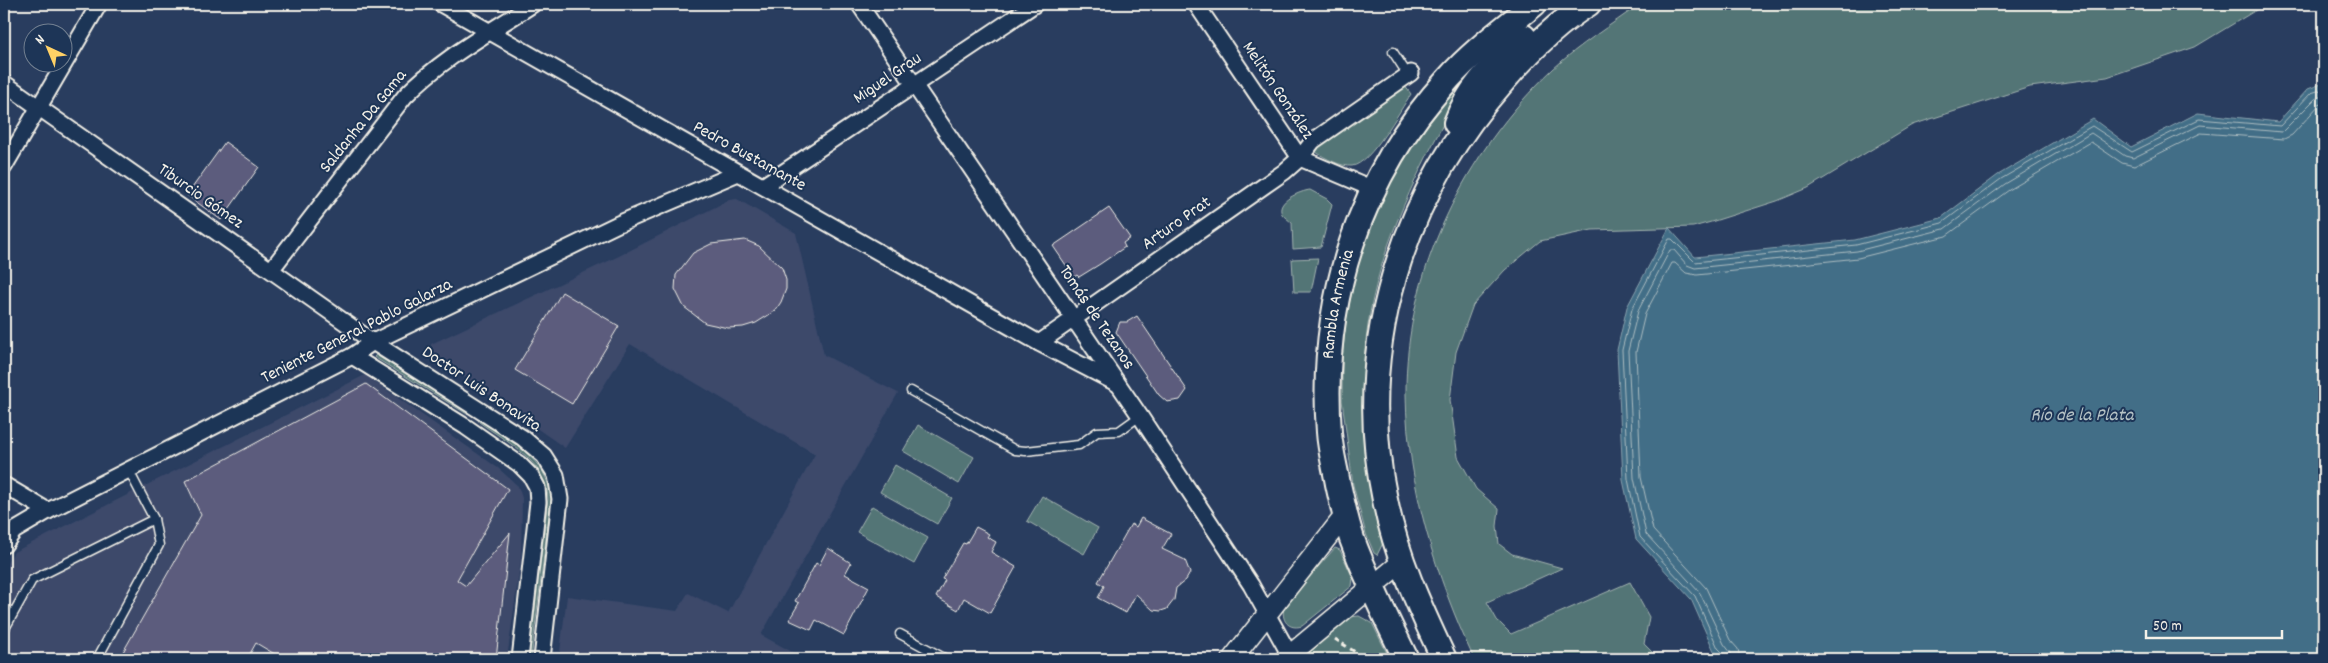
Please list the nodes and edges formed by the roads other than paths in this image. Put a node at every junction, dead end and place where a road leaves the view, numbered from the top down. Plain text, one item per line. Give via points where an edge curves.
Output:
1 (99, 4) edge
2 (441, 4) edge
3 (533, 4) edge
4 (859, 4) edge
5 (1035, 4) edge
6 (1196, 4) edge
7 (1534, 4) edge
8 (1588, 4) edge
9 (491, 31) junction
10 (1393, 52) dead end
11 (1410, 74) joint
12 (4, 83) edge
13 (913, 84) junction
14 (39, 107) junction
15 (1300, 158) junction
16 (4, 167) edge
17 (738, 173) junction
18 (1432, 183) junction
19 (763, 186) junction
20 (1373, 189) junction
21 (271, 270) junction
22 (1073, 318) junction
23 (373, 342) junction
24 (1039, 342) junction
25 (352, 356) junction
26 (1118, 384) junction
27 (912, 391) dead end
28 (1140, 416) junction
29 (128, 469) junction
30 (4, 485) edge
31 (48, 511) junction
32 (1345, 515) junction
33 (154, 519) junction
34 (4, 545) edge
35 (1403, 560) junction
36 (1372, 586) junction
37 (1268, 613) junction
38 (4, 630) edge
39 (900, 634) dead end
40 (1289, 658) edge
41 (97, 659) edge
42 (520, 659) edge
43 (542, 659) edge
44 (946, 659) edge
45 (1232, 659) edge
46 (1406, 659) edge
47 (1444, 659) edge

1 - 14 street
2 - 9 street, Pedro Bustamante
3 - 9 street, Saldanha Da Gama
4 - 13 street, Tomás de Tezanos
5 - 13 street, Miguel Grau
6 - 15 street, Melitón González
7 - 18 main road via 1536,20 1530,30 1493,65 1464,103
7 - 20 main road, Rambla Armenia via 1479,48 1449,78 1406,132
8 - 18 main road via 1545,37 1483,103
9 - 17 street, Pedro Bustamante
9 - 21 street, Saldanha Da Gama via 441,65 406,96
10 - 11 lane
11 - 15 street via 1313,141
12 - 14 street, Tiburcio Gómez
13 - 19 street, Miguel Grau
13 - 22 street, Tomás de Tezanos
14 - 16 street
14 - 21 street, Tiburcio Gómez
15 - 20 street, Melitón González
15 - 22 street, Arturo Prat
17 - 19 street, Pedro Bustamante
17 - 23 street, Teniente General Pablo Galarza via 618,224
18 - 35 main road via 1406,237 1392,277 1376,361 1378,458 1385,500
19 - 24 street, Pedro Bustamante
20 - 32 main road, Rambla Armenia via 1340,277 1329,344 1329,433
21 - 23 street, Tiburcio Gómez
22 - 24 street
22 - 26 street, Tomás de Tezanos
23 - 25 street, Teniente General Pablo Galarza
23 - 43 street, Doctor Luis Bonavita via 523,438 544,456 556,475 560,499
24 - 26 street, Pedro Bustamante
25 - 29 street, Teniente General Pablo Galarza
25 - 42 street via 466,427 531,476 537,487 538,502
26 - 28 street, Tomás de Tezanos
27 - 28 lane via 1015,450 1079,445 1097,432 1119,431
28 - 37 street, Tomás de Tezanos
29 - 31 street, Teniente General Pablo Galarza
29 - 33 lane
30 - 31 street
31 - 34 street, Teniente General Pablo Galarza via 14,531
32 - 36 main road, Rambla Armenia
32 - 37 street
33 - 38 lane via 32,580
33 - 41 lane via 159,545
35 - 36 street
35 - 47 main road via 1418,603
36 - 40 street
36 - 46 main road, Rambla Armenia
37 - 40 street, Tomás de Tezanos
37 - 45 street
39 - 44 lane

